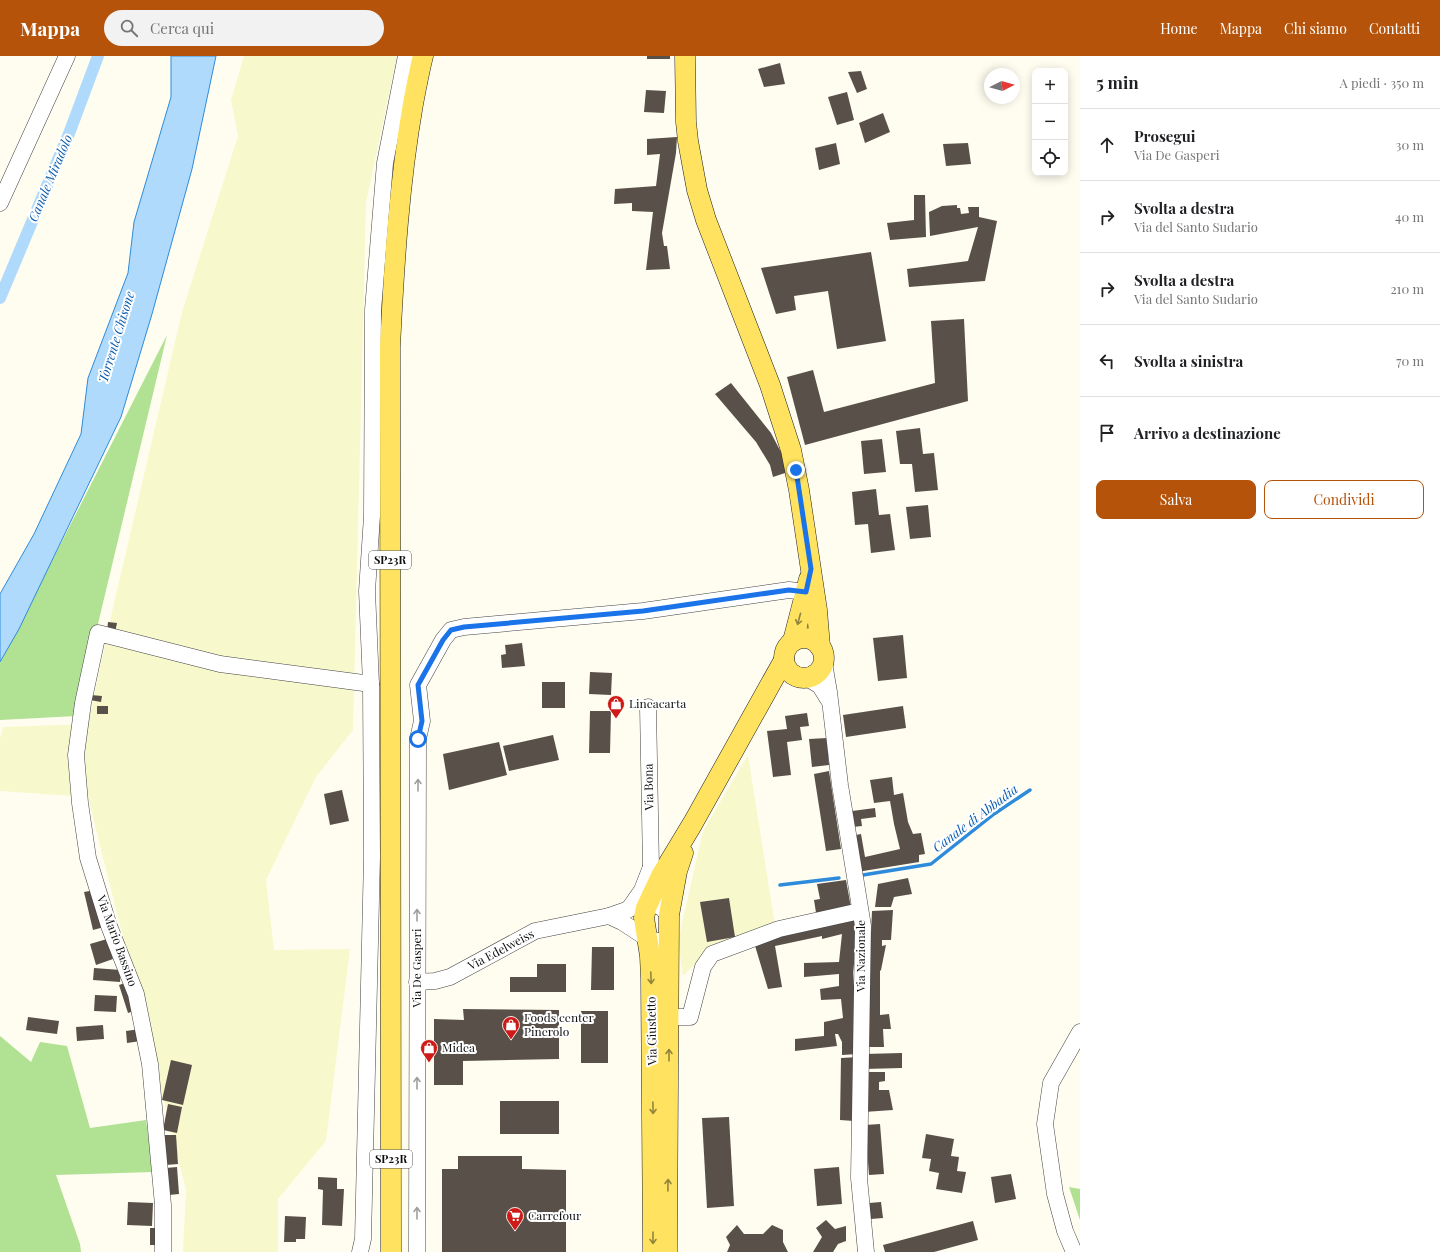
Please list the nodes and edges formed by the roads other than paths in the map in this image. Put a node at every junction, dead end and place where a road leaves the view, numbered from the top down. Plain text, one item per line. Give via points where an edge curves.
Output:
1 (67, 56) edge
2 (406, 56) edge
3 (423, 56) edge
4 (685, 56) edge
5 (0, 203) edge
6 (811, 569) junction
7 (806, 592) junction
8 (793, 641) junction
9 (822, 655) junction
10 (784, 660) junction
11 (802, 678) junction
12 (370, 684) junction
13 (829, 700) junction
14 (762, 701) junction
15 (648, 707) dead end
16 (693, 823) junction
17 (652, 884) junction
18 (628, 910) junction
19 (860, 911) junction
20 (669, 914) junction
21 (609, 916) junction
22 (648, 939) junction
23 (669, 943) junction
24 (417, 982) junction
25 (669, 1017) junction
26 (1080, 1032) edge
27 (390, 1066) junction
28 (163, 1252) edge
29 (360, 1252) edge
30 (378, 1252) edge
31 (391, 1252) edge
32 (417, 1252) edge
33 (653, 1252) edge
34 (667, 1252) edge
35 (866, 1252) edge
36 (1074, 1252) edge

1 - 5 street
2 - 12 street via 386,163 373,310 372,516 367,591
3 - 27 main road, SP23R via 406,143 399,197 390,346
4 - 6 main road via 686,122 697,190 706,220 770,386 791,450
6 - 7 main road
6 - 9 main road
7 -> 8 main road
24 -> 7 street, Via De Gasperi via 418,739 422,721 418,685 451,630 643,611 789,590
8 - 9 main road via 805,638 811,640
8 - 10 main road via 786,650
9 - 11 main road via 818,673
9 - 13 street, Via Nazionale
10 - 11 main road via 788,671
10 - 14 main road, Via Giustetto
11 - 13 street via 820,686
11 - 14 main road, Via Giustetto
12 - 28 street, Via Mario Bassino via 220,664 98,633 83,703 76,755 80,803 88,858 136,994 150,1064 164,1205
12 - 29 street via 372,857 363,1239
13 - 19 street, Via Nazionale
14 - 16 main road, Via Giustetto
15 - 17 street, Via Bona
16 - 17 main road, Via Giustetto via 661,876
16 - 20 main road, Via Giustetto via 677,871
17 - 18 street, Via Edelweiss
17 - 18 street, Via Bona via 642,890
17 - 20 street via 662,908
17 - 22 main road, Via Giustetto via 644,918
18 - 21 street, Via Edelweiss
19 - 25 street via 779,929 712,954 703,967 690,1017
19 - 35 street, Via Nazionale via 863,926 859,1178
20 - 23 main road, Via Giustetto
21 - 22 street
21 - 24 street, Via Edelweiss via 535,931 450,977
22 - 23 street
22 -> 33 main road, Via Giustetto via 651,978
23 - 25 main road, Via Giustetto
32 -> 24 street, Via De Gasperi
34 -> 25 main road, Via Giustetto
26 - 36 street via 1051,1083 1045,1124 1055,1194 1065,1231
27 - 30 main road via 381,1123
27 - 31 main road, SP23R

